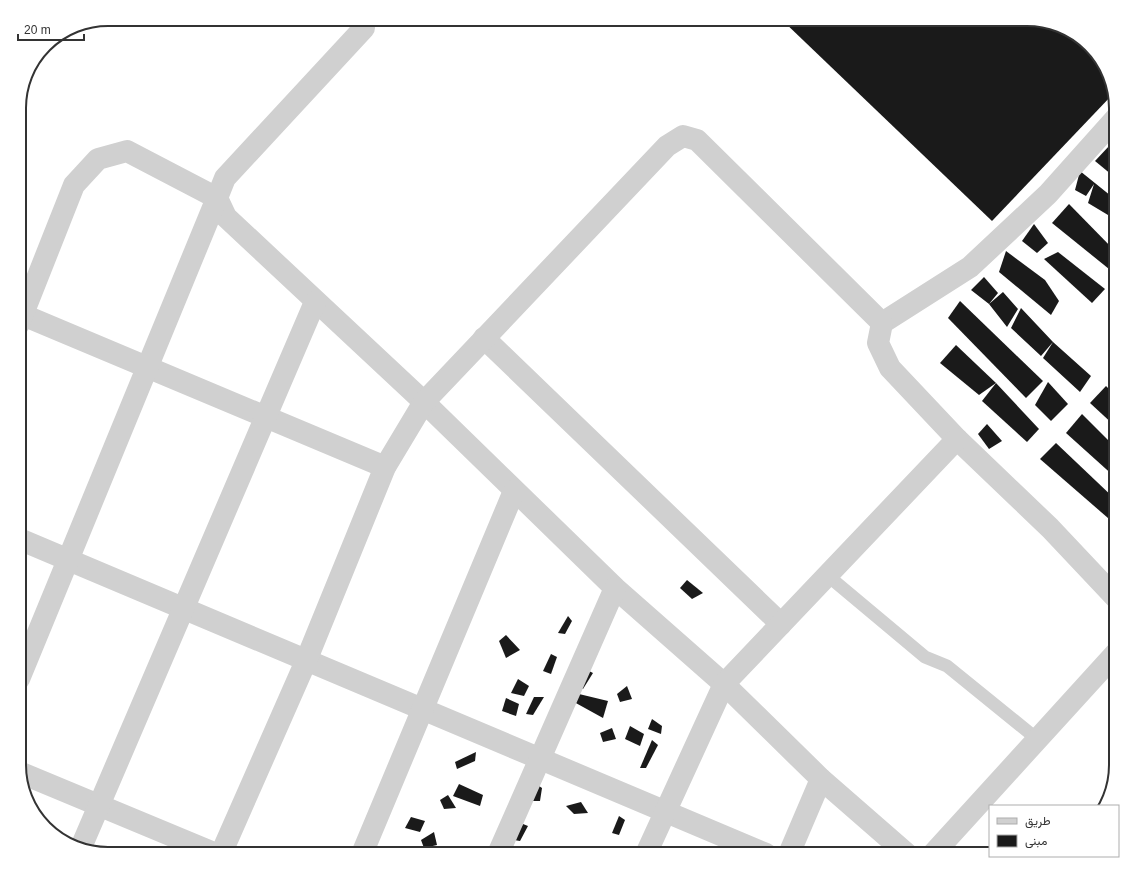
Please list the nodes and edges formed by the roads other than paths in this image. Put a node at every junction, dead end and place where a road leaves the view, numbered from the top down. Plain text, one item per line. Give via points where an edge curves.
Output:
1 (364, 28) dead end
2 (1109, 126) edge
3 (217, 198) junction
4 (315, 302) junction
5 (26, 307) edge
6 (26, 322) edge
7 (882, 323) junction
8 (484, 338) junction
9 (148, 366) junction
10 (424, 402) junction
11 (266, 417) junction
12 (957, 439) junction
13 (384, 467) junction
14 (514, 490) junction
15 (26, 542) edge
16 (69, 559) junction
17 (827, 575) junction
18 (615, 588) junction
19 (1109, 591) edge
20 (183, 608) junction
21 (781, 624) junction
22 (306, 661) junction
23 (1109, 661) edge
24 (26, 662) edge
25 (724, 684) junction
26 (423, 710) junction
27 (1037, 739) junction
28 (541, 760) junction
29 (27, 775) edge
30 (821, 779) junction
31 (99, 805) junction
32 (665, 812) junction
33 (83, 843) edge
34 (199, 847) edge
35 (224, 847) edge
36 (365, 847) edge
37 (501, 847) edge
38 (649, 847) edge
39 (749, 847) edge
40 (792, 847) edge
41 (898, 847) edge
42 (939, 847) edge

1 - 3 street via 225,178
2 - 7 street via 1048,194 970,266
3 - 4 street via 226,217
3 - 5 street via 127,151 98,159 74,185
3 - 9 street
4 - 10 street
4 - 11 street
6 - 9 street
7 - 8 street via 697,140 683,136 667,146
7 - 12 street via 878,343 890,368
8 - 10 street
8 - 21 street
9 - 11 street
9 - 16 street
10 - 13 street
10 - 14 street
11 - 13 street
11 - 20 street
12 - 17 street
12 - 19 street via 1050,528
13 - 22 street
14 - 18 street
14 - 26 street
15 - 16 street
16 - 20 street
16 - 24 street
17 - 21 street
17 - 27 lane via 925,657 947,666
18 - 25 street
18 - 28 street
20 - 22 street
20 - 31 street
21 - 25 street
22 - 26 street
22 - 35 street
23 - 27 street
25 - 30 street
25 - 32 street
26 - 28 street
26 - 36 street
27 - 42 street
28 - 32 street
28 - 37 street
29 - 31 street
30 - 40 street
30 - 41 street
31 - 33 street
31 - 34 street
32 - 38 street
32 - 39 street

